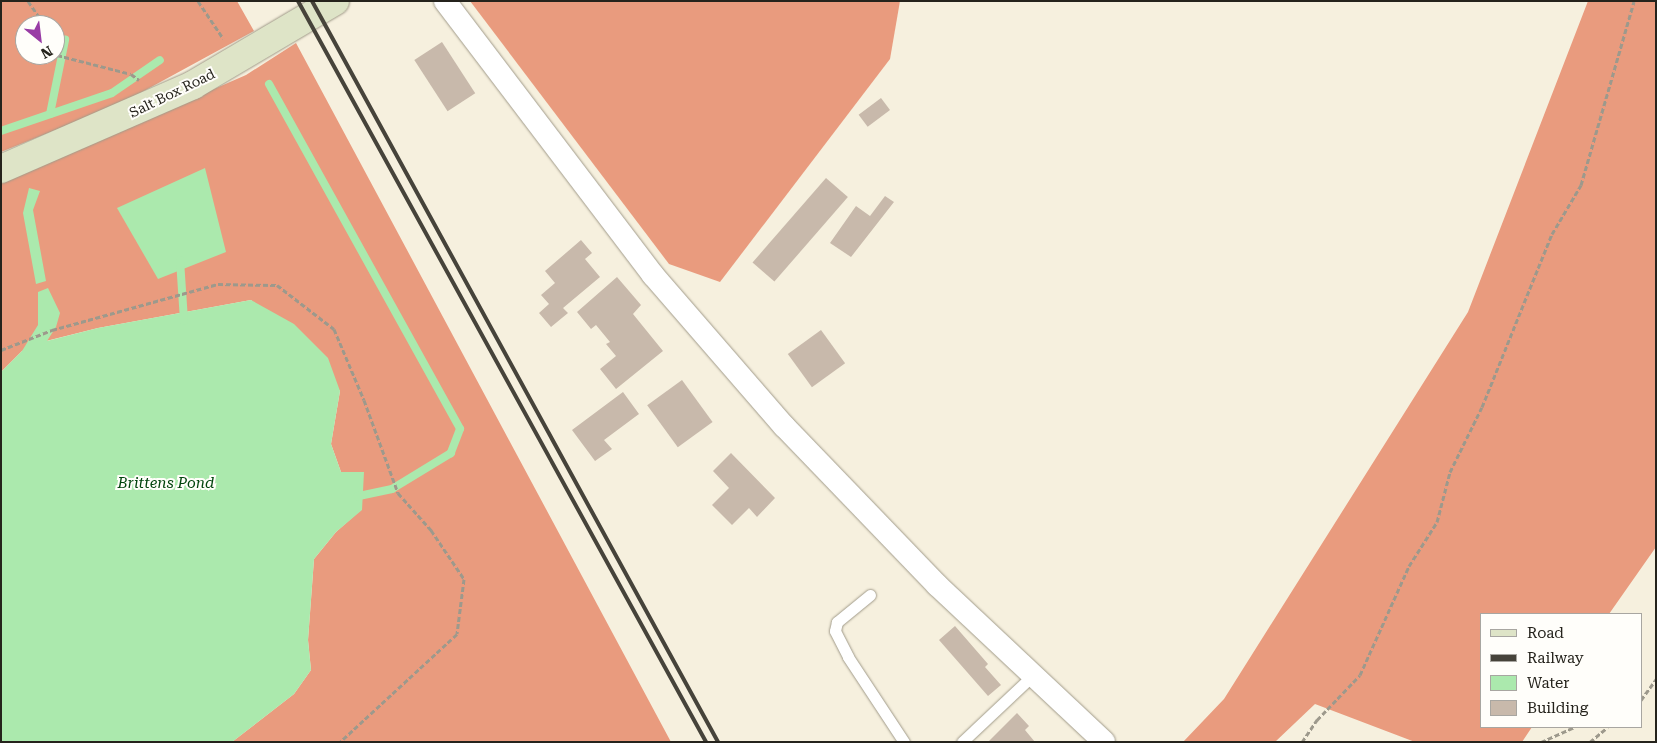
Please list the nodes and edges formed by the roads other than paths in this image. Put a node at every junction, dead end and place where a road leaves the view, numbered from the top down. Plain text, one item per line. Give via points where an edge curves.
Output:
1 (336, 1) edge
2 (445, 1) edge
3 (1, 169) edge
4 (870, 595) dead end
5 (1033, 675) junction
6 (904, 742) edge
7 (962, 742) edge
8 (1104, 742) edge

1 - 3 street, Salt Box Road via 167,98
2 - 5 street via 653,275 784,426 937,585
4 - 6 lane via 837,622 835,631 848,657
5 - 7 lane
5 - 8 street

